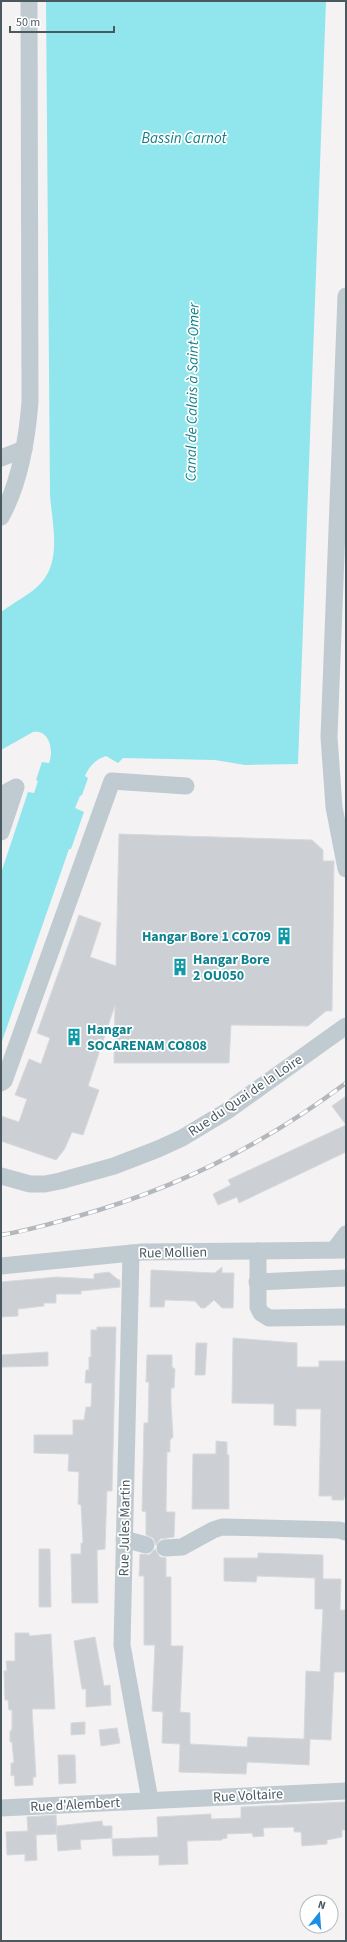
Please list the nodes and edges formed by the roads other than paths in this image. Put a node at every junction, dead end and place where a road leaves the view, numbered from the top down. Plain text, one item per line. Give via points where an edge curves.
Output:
1 (29, 1) edge
2 (346, 296) edge
3 (24, 449) junction
4 (1, 458) edge
5 (1, 517) edge
6 (186, 786) dead end
7 (1, 795) edge
8 (1, 832) edge
9 (346, 868) edge
10 (346, 1026) edge
11 (1, 1083) edge
12 (1, 1176) edge
13 (346, 1234) edge
14 (258, 1250) junction
15 (340, 1250) edge
16 (131, 1253) junction
17 (1, 1266) edge
18 (346, 1278) edge
19 (257, 1282) junction
20 (346, 1317) edge
21 (346, 1532) edge
22 (124, 1539) junction
23 (146, 1545) dead end
24 (165, 1548) dead end
25 (346, 1791) edge
26 (150, 1800) junction
27 (1, 1808) edge

1 - 3 street via 30,402
2 - 9 street via 329,736 334,807
3 - 4 street
3 - 5 street
6 - 11 street via 112,781 4,1081
7 - 8 street via 16,787
10 - 12 street, Rue du Quai de la Loire via 227,1111 158,1149 114,1166 60,1181 30,1184
13 - 15 street
14 - 15 street, Rue Mollien
14 - 16 street, Rue Mollien
14 - 19 street
16 - 17 street, Rue Mollien
16 - 22 street, Rue Jules Martin
18 - 19 street
19 - 20 street via 258,1307 261,1313 269,1318
21 - 24 street via 222,1527 182,1547
22 - 23 street
22 - 26 street, Rue Jules Martin via 122,1650
25 - 26 street, Rue Voltaire
26 - 27 street, Rue d'Alembert

